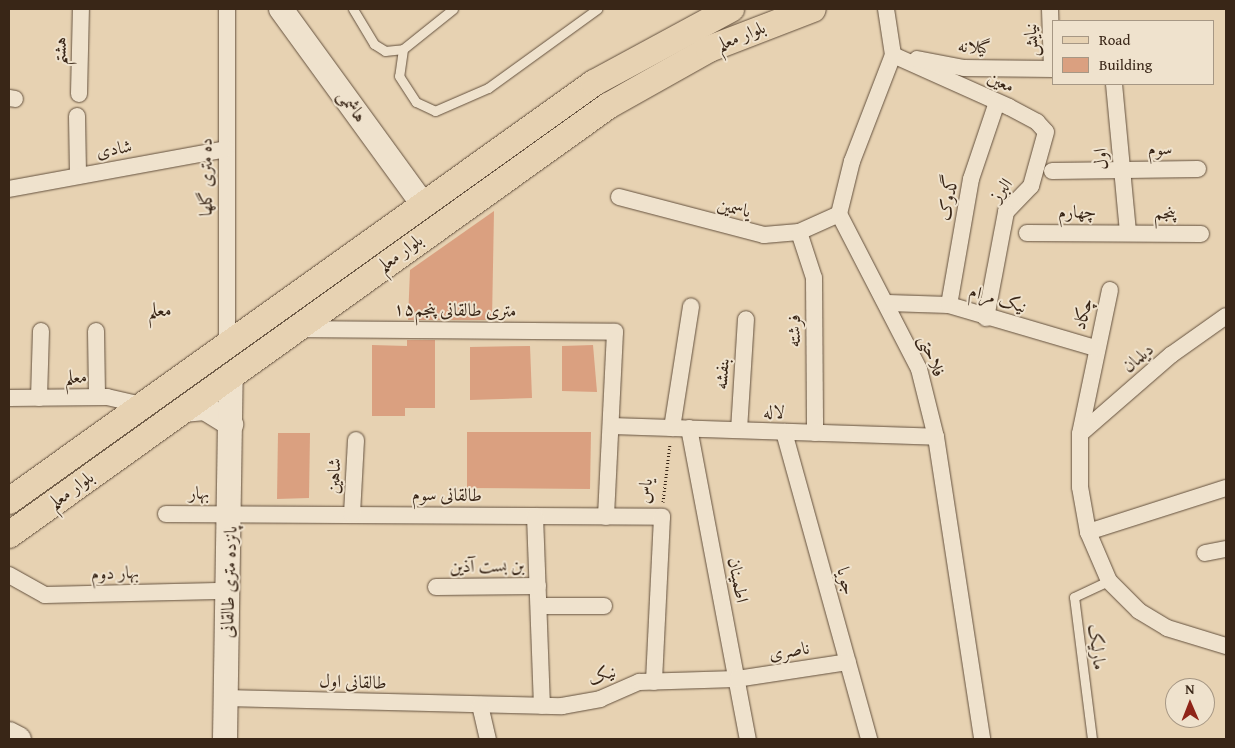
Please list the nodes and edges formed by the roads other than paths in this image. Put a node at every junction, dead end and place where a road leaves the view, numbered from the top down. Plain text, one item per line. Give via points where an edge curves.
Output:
1 (81, 9) edge
2 (227, 9) edge
3 (281, 9) edge
4 (353, 9) edge
5 (454, 9) edge
6 (597, 9) edge
7 (729, 9) edge
8 (813, 9) edge
9 (886, 9) edge
10 (1050, 9) edge
11 (403, 49) junction
12 (1052, 49) edge
13 (893, 55) junction
14 (1052, 69) edge
15 (1114, 85) edge
16 (78, 94) dead end
17 (997, 102) junction
18 (77, 116) dead end
19 (1037, 122) joint
20 (226, 149) junction
21 (1198, 169) dead end
22 (1122, 170) junction
23 (1052, 171) dead end
24 (78, 176) junction
25 (9, 189) edge
26 (619, 196) dead end
27 (422, 203) junction
28 (839, 214) junction
29 (1128, 231) junction
30 (799, 232) junction
31 (1027, 233) dead end
32 (1201, 234) dead end
33 (1110, 290) dead end
34 (888, 303) junction
35 (949, 305) junction
36 (691, 306) dead end
37 (1226, 316) edge
38 (986, 318) junction
39 (746, 319) dead end
40 (295, 329) junction
41 (41, 331) dead end
42 (96, 331) dead end
43 (227, 344) junction
44 (1095, 348) junction
45 (231, 375) junction
46 (97, 397) junction
47 (9, 398) edge
48 (39, 398) junction
49 (142, 405) junction
50 (183, 410) junction
51 (231, 424) junction
52 (612, 426) junction
53 (672, 428) junction
54 (689, 428) junction
55 (739, 430) junction
56 (784, 432) junction
57 (815, 433) junction
58 (1080, 434) junction
59 (936, 437) junction
60 (356, 440) dead end
61 (1226, 488) edge
62 (9, 501) edge
63 (231, 513) junction
64 (166, 514) dead end
65 (352, 514) junction
66 (535, 516) junction
67 (606, 517) junction
68 (662, 517) joint
69 (1088, 532) junction
70 (9, 535) edge
71 (1226, 549) edge
72 (1205, 553) dead end
73 (9, 575) edge
74 (1109, 580) junction
75 (538, 586) junction
76 (436, 587) dead end
77 (228, 591) junction
78 (538, 606) junction
79 (604, 606) dead end
80 (1226, 646) edge
81 (848, 662) junction
82 (737, 679) junction
83 (654, 682) junction
84 (225, 698) junction
85 (480, 705) junction
86 (542, 706) junction
87 (9, 734) edge
88 (19, 739) edge
89 (224, 739) edge
90 (488, 739) edge
91 (748, 739) edge
92 (869, 739) edge
93 (982, 739) edge
94 (1092, 739) edge

1 - 16 street, هشتم
2 - 20 street, ده متری گلها
3 - 27 street, هاشمی
4 - 11 lane via 374,44 385,51
5 - 11 lane
6 - 11 lane via 488,88 435,110 416,102 399,76
7 - 27 main road, بلوار معلم via 594,83
8 - 40 main road, بلوار معلم via 709,49 608,106
9 - 13 street
10 - 12 street, نیایش
13 - 14 street, گیلانه via 964,68
13 - 17 street, معین
13 - 28 street via 852,161
15 - 22 street, اول
17 - 19 street, معین
17 - 35 street, گدوک via 971,179
18 - 24 street
19 - 38 street, البرز via 1046,132 1039,160 1031,186 1006,212
20 - 24 street, شادی
20 - 43 street, ده متری گلها
21 - 22 street, سوم
22 - 23 street, سوم
22 - 29 street, اول
24 - 25 street, شادی
26 - 30 street, یاسمین via 764,235
27 - 43 main road, بلوار معلم
28 - 30 street, یاسمین
28 - 34 street, فلاحتی
29 - 31 street, چهارم
29 - 32 street, پنجم
30 - 57 street, فرشته via 814,278
33 - 44 street, چکاد
34 - 35 street, نیک مرام
34 - 59 street, فلاحتی via 919,368
35 - 38 street, نیک مرام
36 - 53 street
37 - 58 street, دیلمان via 1171,355
38 - 44 street, نیک مرام
39 - 55 street, بنفشه
40 - 45 main road, بلوار معلم
40 - 52 street, ۱۵متری طالقانی پنجم via 615,332
41 - 48 street
42 - 46 street
43 - 45 main road
43 - 49 main road, بلوار معلم
44 - 58 street, چکاد
45 - 50 main road, بلوار معلم
45 - 51 street, پانزده متری طالقانی
46 - 48 street, معلم
46 - 49 street, معلم
47 - 48 street, معلم
49 - 62 main road, بلوار معلم
50 - 51 street via 205,408
50 - 70 main road, بلوار معلم
51 - 63 street, پانزده متری طالقانی
52 - 53 street, لاله
52 - 67 street
53 - 54 street, لاله
54 - 55 street, لاله
54 - 82 street, اطمینان
55 - 56 street, لاله
56 - 57 street, لاله
56 - 81 street, جویا
57 - 59 street, لاله
58 - 69 street, چکاد via 1080,487
59 - 93 street, فلاحتی
60 - 65 street, شاهین
61 - 69 street
63 - 64 street, بهار
63 - 65 street, طالقانی سوم
63 - 77 street, پانزده متری طالقانی
65 - 66 street, طالقانی سوم
66 - 67 street, طالقانی سوم
66 - 75 street
67 - 68 street, طالقانی سوم
68 - 83 street, یاس
69 - 74 street, چکاد
71 - 72 street
73 - 77 street, بهار دوم via 45,595
74 - 80 street, چکاد via 1138,611 1167,628
74 - 94 lane, مارلیک via 1074,597
75 - 76 street, بن بست آذین
75 - 78 street
77 - 84 street, پانزده متری طالقانی
78 - 79 street
78 - 86 street
81 - 82 street, ناصری
81 - 92 street, جویا
82 - 83 street, نیک
82 - 91 street, اطمینان
83 - 86 street, نیک via 638,682 600,699
84 - 85 street, طالقانی اول
84 - 89 street, پانزده متری طالقانی
85 - 86 street, نیک
85 - 90 street
87 - 88 street

